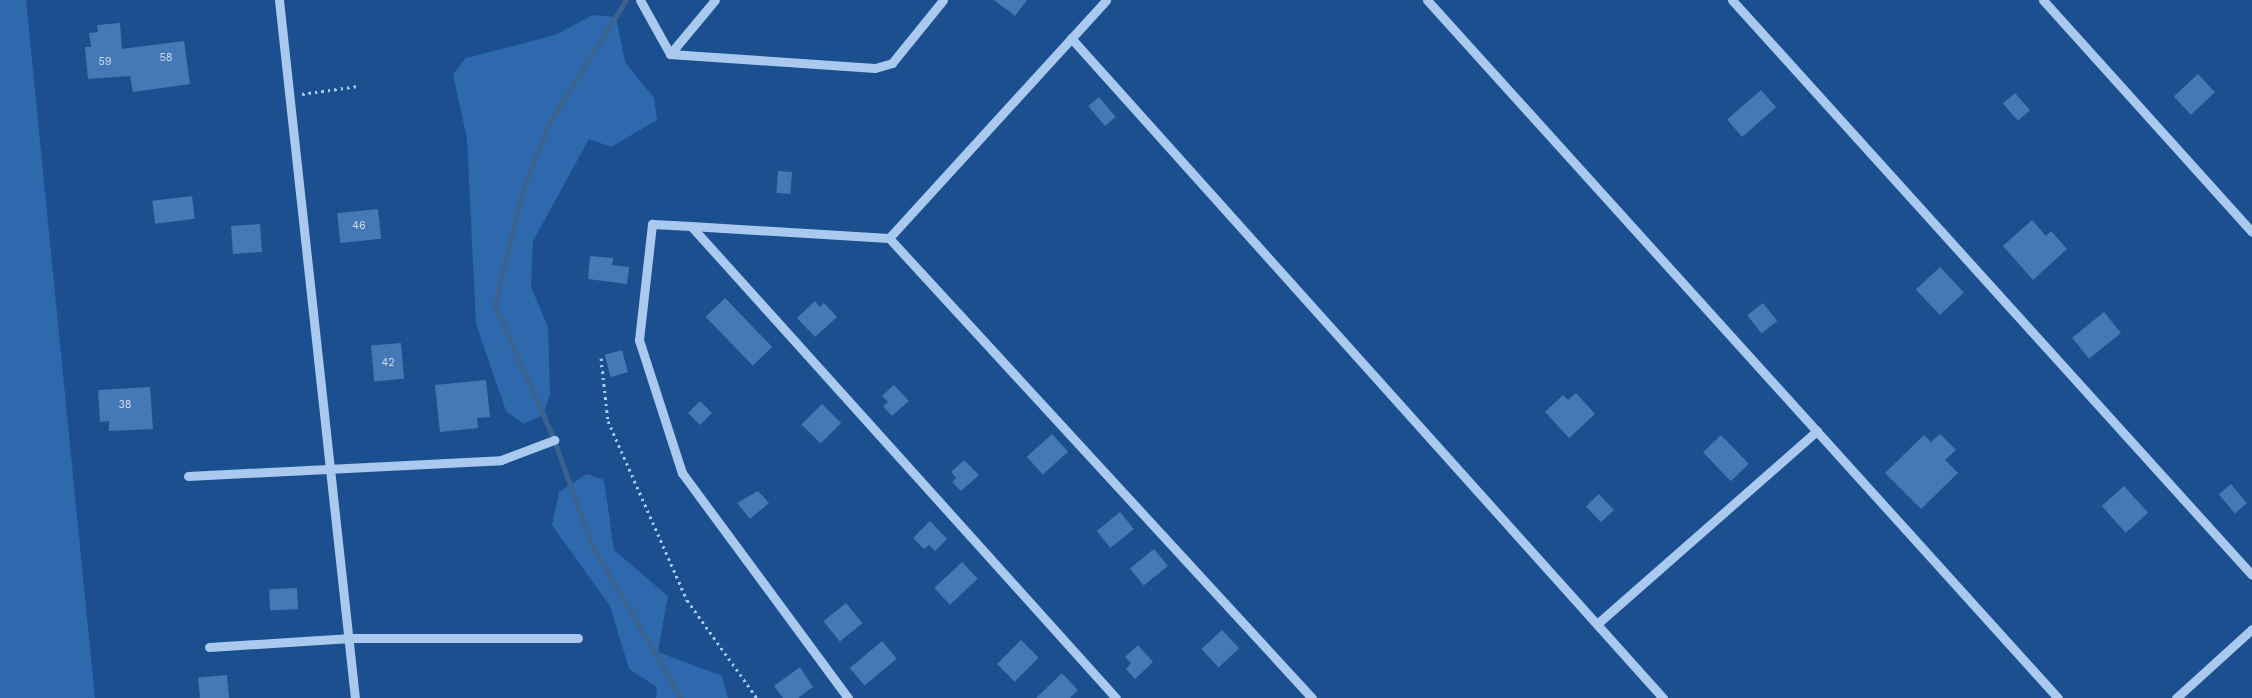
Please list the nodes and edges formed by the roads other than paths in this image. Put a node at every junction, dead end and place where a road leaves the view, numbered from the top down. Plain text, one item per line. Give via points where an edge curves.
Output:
1 (279, 0) edge
2 (640, 0) edge
3 (715, 0) edge
4 (943, 0) edge
5 (1106, 0) edge
6 (1426, 0) edge
7 (1732, 0) edge
8 (2043, 0) edge
9 (1071, 38) junction
10 (670, 54) junction
11 (691, 226) junction
12 (2252, 232) edge
13 (889, 238) junction
14 (1817, 431) junction
15 (554, 440) dead end
16 (330, 465) junction
17 (188, 476) dead end
18 (2252, 575) edge
19 (1597, 624) junction
20 (2252, 628) edge
21 (351, 638) junction
22 (578, 638) dead end
23 (208, 647) dead end
24 (355, 698) edge
25 (848, 698) edge
26 (1116, 698) edge
27 (1312, 698) edge
28 (1663, 698) edge
29 (2058, 698) edge
30 (2176, 698) edge

1 - 16 street
2 - 10 street
3 - 10 street
4 - 10 street via 892,63 875,68
5 - 9 street
6 - 14 street
7 - 18 street
8 - 12 street
9 - 13 street
9 - 19 street
11 - 13 street
11 - 25 street via 652,224 639,340 682,473
11 - 26 street
13 - 27 street
14 - 19 street
14 - 29 street
15 - 16 street via 501,460
16 - 17 street
16 - 21 street
19 - 28 street
20 - 30 street
21 - 22 street
21 - 23 street
21 - 24 street

